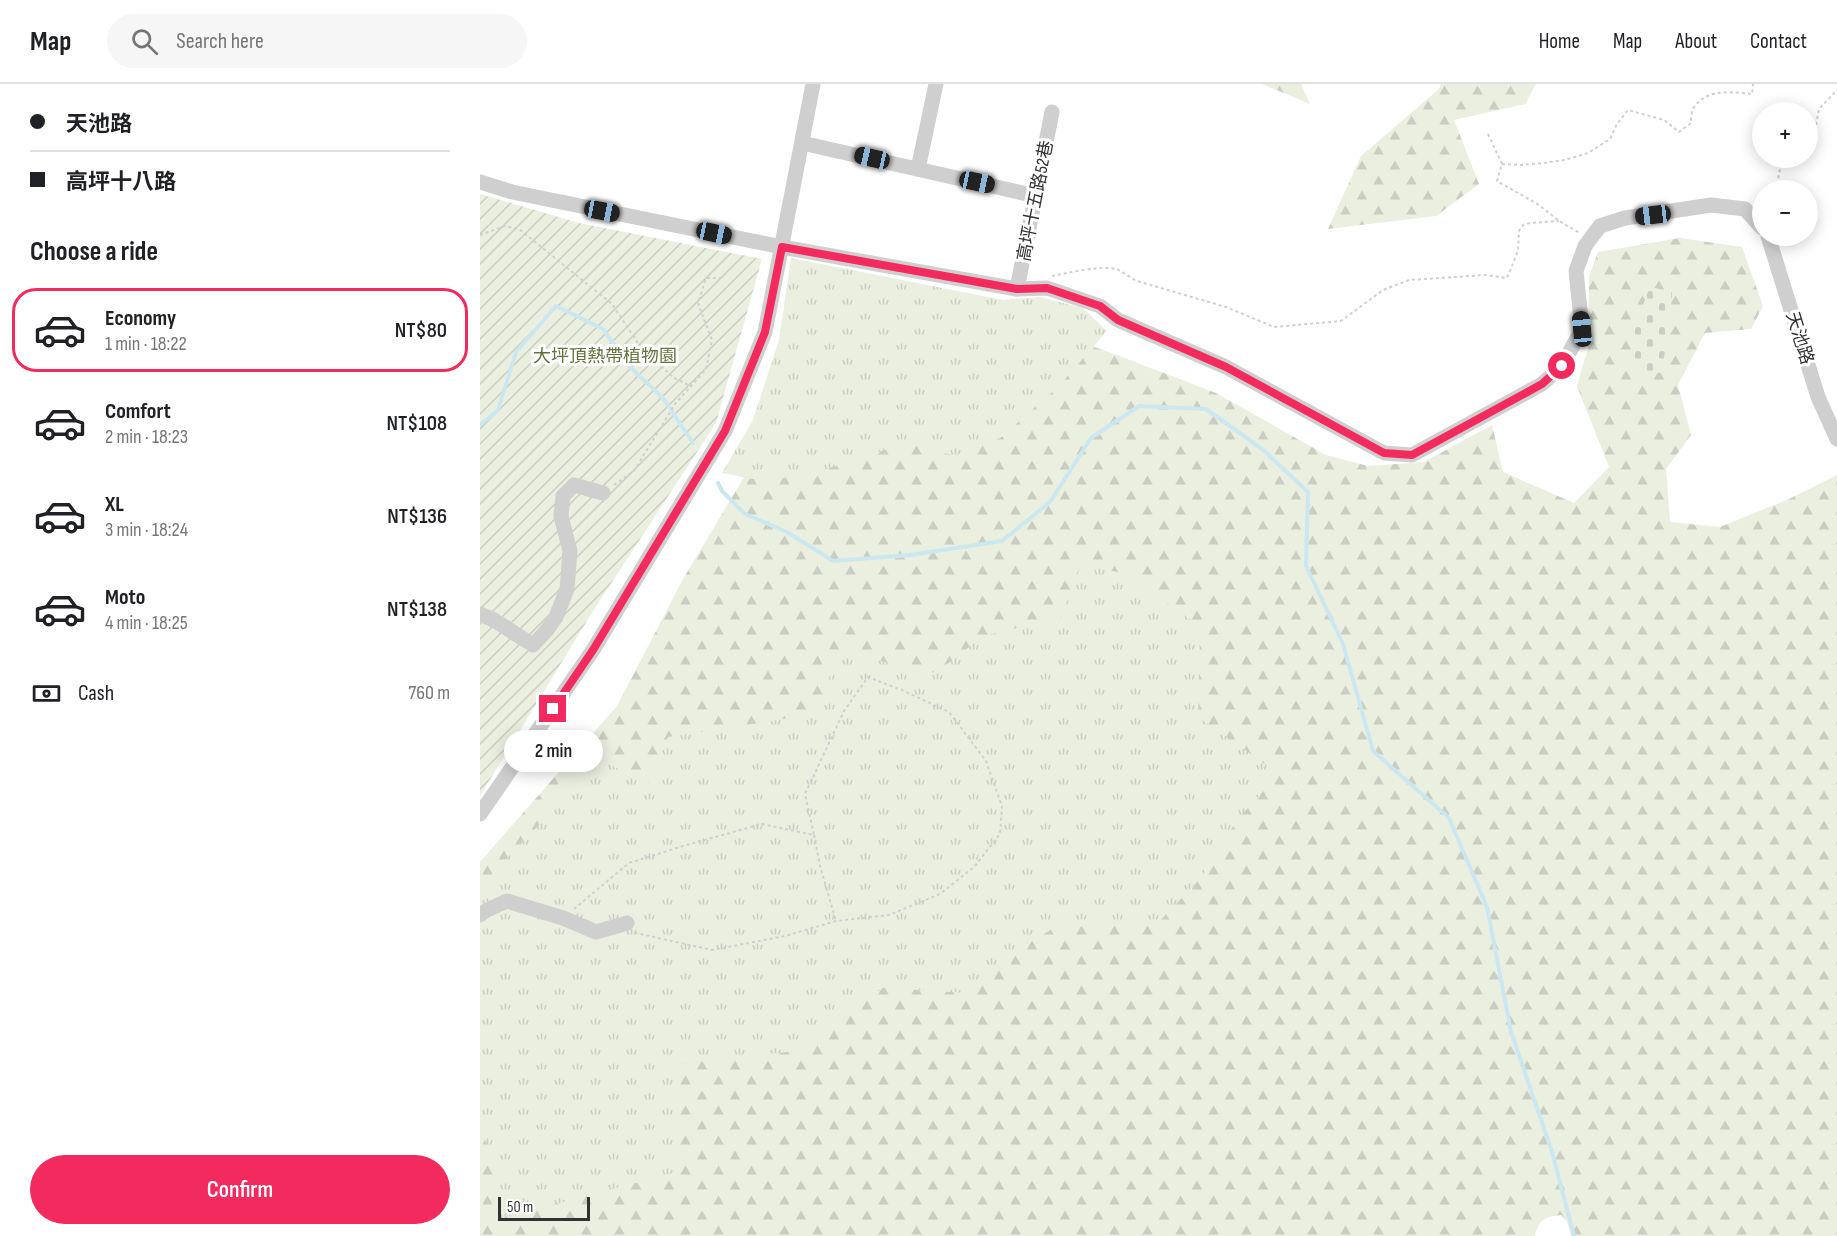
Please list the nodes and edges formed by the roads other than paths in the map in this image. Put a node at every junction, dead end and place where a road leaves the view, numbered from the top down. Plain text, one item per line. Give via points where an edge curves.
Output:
1 (813, 84) edge
2 (936, 84) edge
3 (1052, 112) dead end
4 (802, 143) junction
5 (918, 169) junction
6 (480, 182) edge
7 (1036, 195) junction
8 (1752, 217) edge
9 (1771, 246) edge
10 (782, 247) junction
11 (1017, 289) junction
12 (1837, 439) edge
13 (603, 493) road end
14 (480, 614) edge
15 (480, 814) edge
16 (480, 915) edge
17 (627, 923) road end

1 - 4 street
2 - 5 street
3 - 7 street, 高坪十五路52巷
4 - 5 street
4 - 10 street
5 - 7 street
6 - 10 street via 512,192
7 - 11 street, 高坪十五路52巷
8 - 11 street via 1745,209 1711,205 1624,218 1600,226 1585,246 1576,271 1582,329 1562,366 1542,384 1412,455 1384,453 1226,367 1118,320 1100,306 1047,288
9 - 12 street, 天池路 via 1818,397
10 - 11 street
10 - 15 street via 765,332 725,431 593,650
13 - 14 street via 574,485 563,496 561,516 570,551 567,589 556,617 533,645
16 - 17 street via 507,902 596,932

